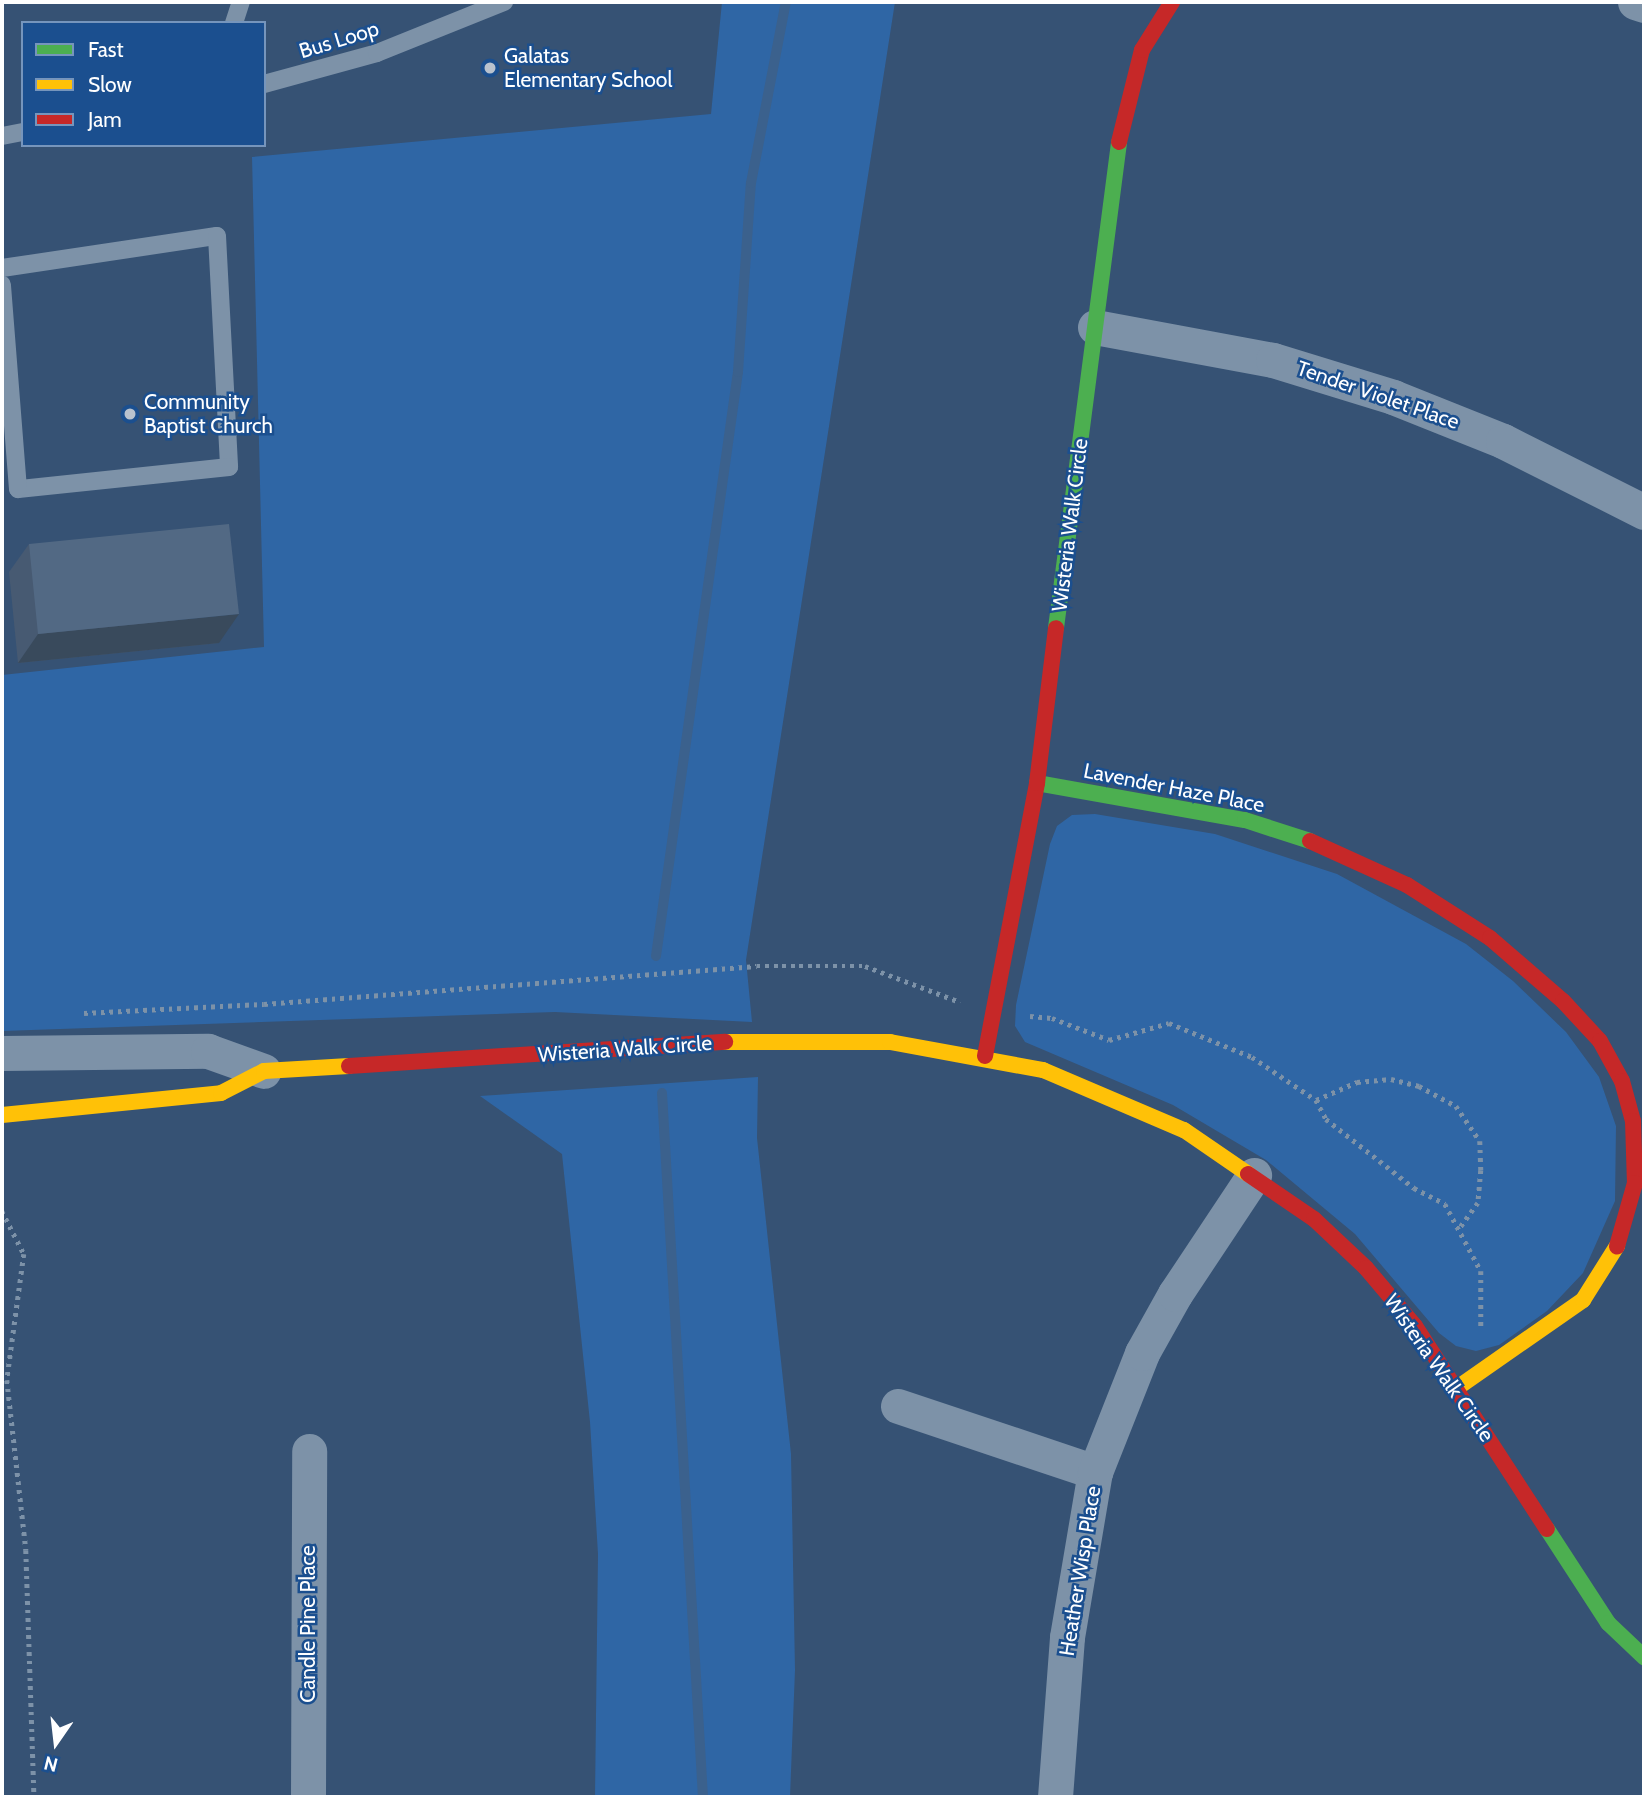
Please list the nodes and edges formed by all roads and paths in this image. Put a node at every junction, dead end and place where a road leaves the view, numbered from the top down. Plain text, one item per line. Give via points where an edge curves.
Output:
1 (241, 2) edge
2 (504, 2) edge
3 (1172, 2) edge
4 (1635, 2) edge
5 (1644, 5) edge
6 (235, 21) edge
7 (266, 83) edge
8 (21, 132) edge
9 (2, 136) edge
10 (2, 268) edge
11 (2, 285) edge
12 (1095, 327) junction
13 (6, 435) edge
14 (1644, 512) edge
15 (1037, 783) junction
16 (2, 1053) edge
17 (985, 1056) junction
18 (264, 1072) junction
19 (1633, 1079) edge
20 (1316, 1100) dead end
21 (2, 1115) edge
22 (1640, 1158) edge
23 (1254, 1175) junction
24 (2, 1211) edge
25 (1460, 1228) dead end
26 (1457, 1388) junction
27 (898, 1406) dead end
28 (309, 1451) dead end
29 (1095, 1472) junction
30 (1644, 1657) edge
31 (34, 1797) edge
32 (308, 1797) edge
33 (1055, 1797) edge

1 - 6 lane
2 - 7 lane, Bus Loop via 377,53
3 - 12 street, Wisteria Walk Circle via 1142,50 1125,103
4 - 5 street
8 - 9 lane
10 - 13 lane via 217,236 229,467 18,489
11 - 13 lane
12 - 14 street, Tender Violet Place via 1273,360 1392,397 1503,441
12 - 15 street, Wisteria Walk Circle
15 - 17 street, Wisteria Walk Circle
15 - 19 street, Lavender Haze Place via 1245,820 1330,847 1407,885 1490,938 1563,1001
16 - 18 street, Wisteria Walk Circle via 208,1051
17 - 18 street, Wisteria Walk Circle via 890,1042 740,1041
17 - 23 street, Wisteria Walk Circle via 1043,1070 1110,1096 1184,1130
18 - 21 street, Wisteria Walk Circle via 221,1093
19 - 22 street, Lavender Haze Place via 1633,1121
20 - 25 path via 1357,1082 1391,1079 1428,1090 1456,1106 1480,1140 1481,1160 1478,1203
22 - 26 street, Lavender Haze Place via 1627,1222 1612,1260 1583,1300
23 - 26 street, Wisteria Walk Circle via 1314,1219 1366,1268 1415,1326
23 - 29 street, Heather Wisp Place via 1142,1353
24 - 31 path via 24,1254 7,1380 26,1550
26 - 30 street, Wisteria Walk Circle via 1608,1623
27 - 29 street
28 - 32 street, Candle Pine Place
29 - 33 street, Heather Wisp Place via 1067,1637

